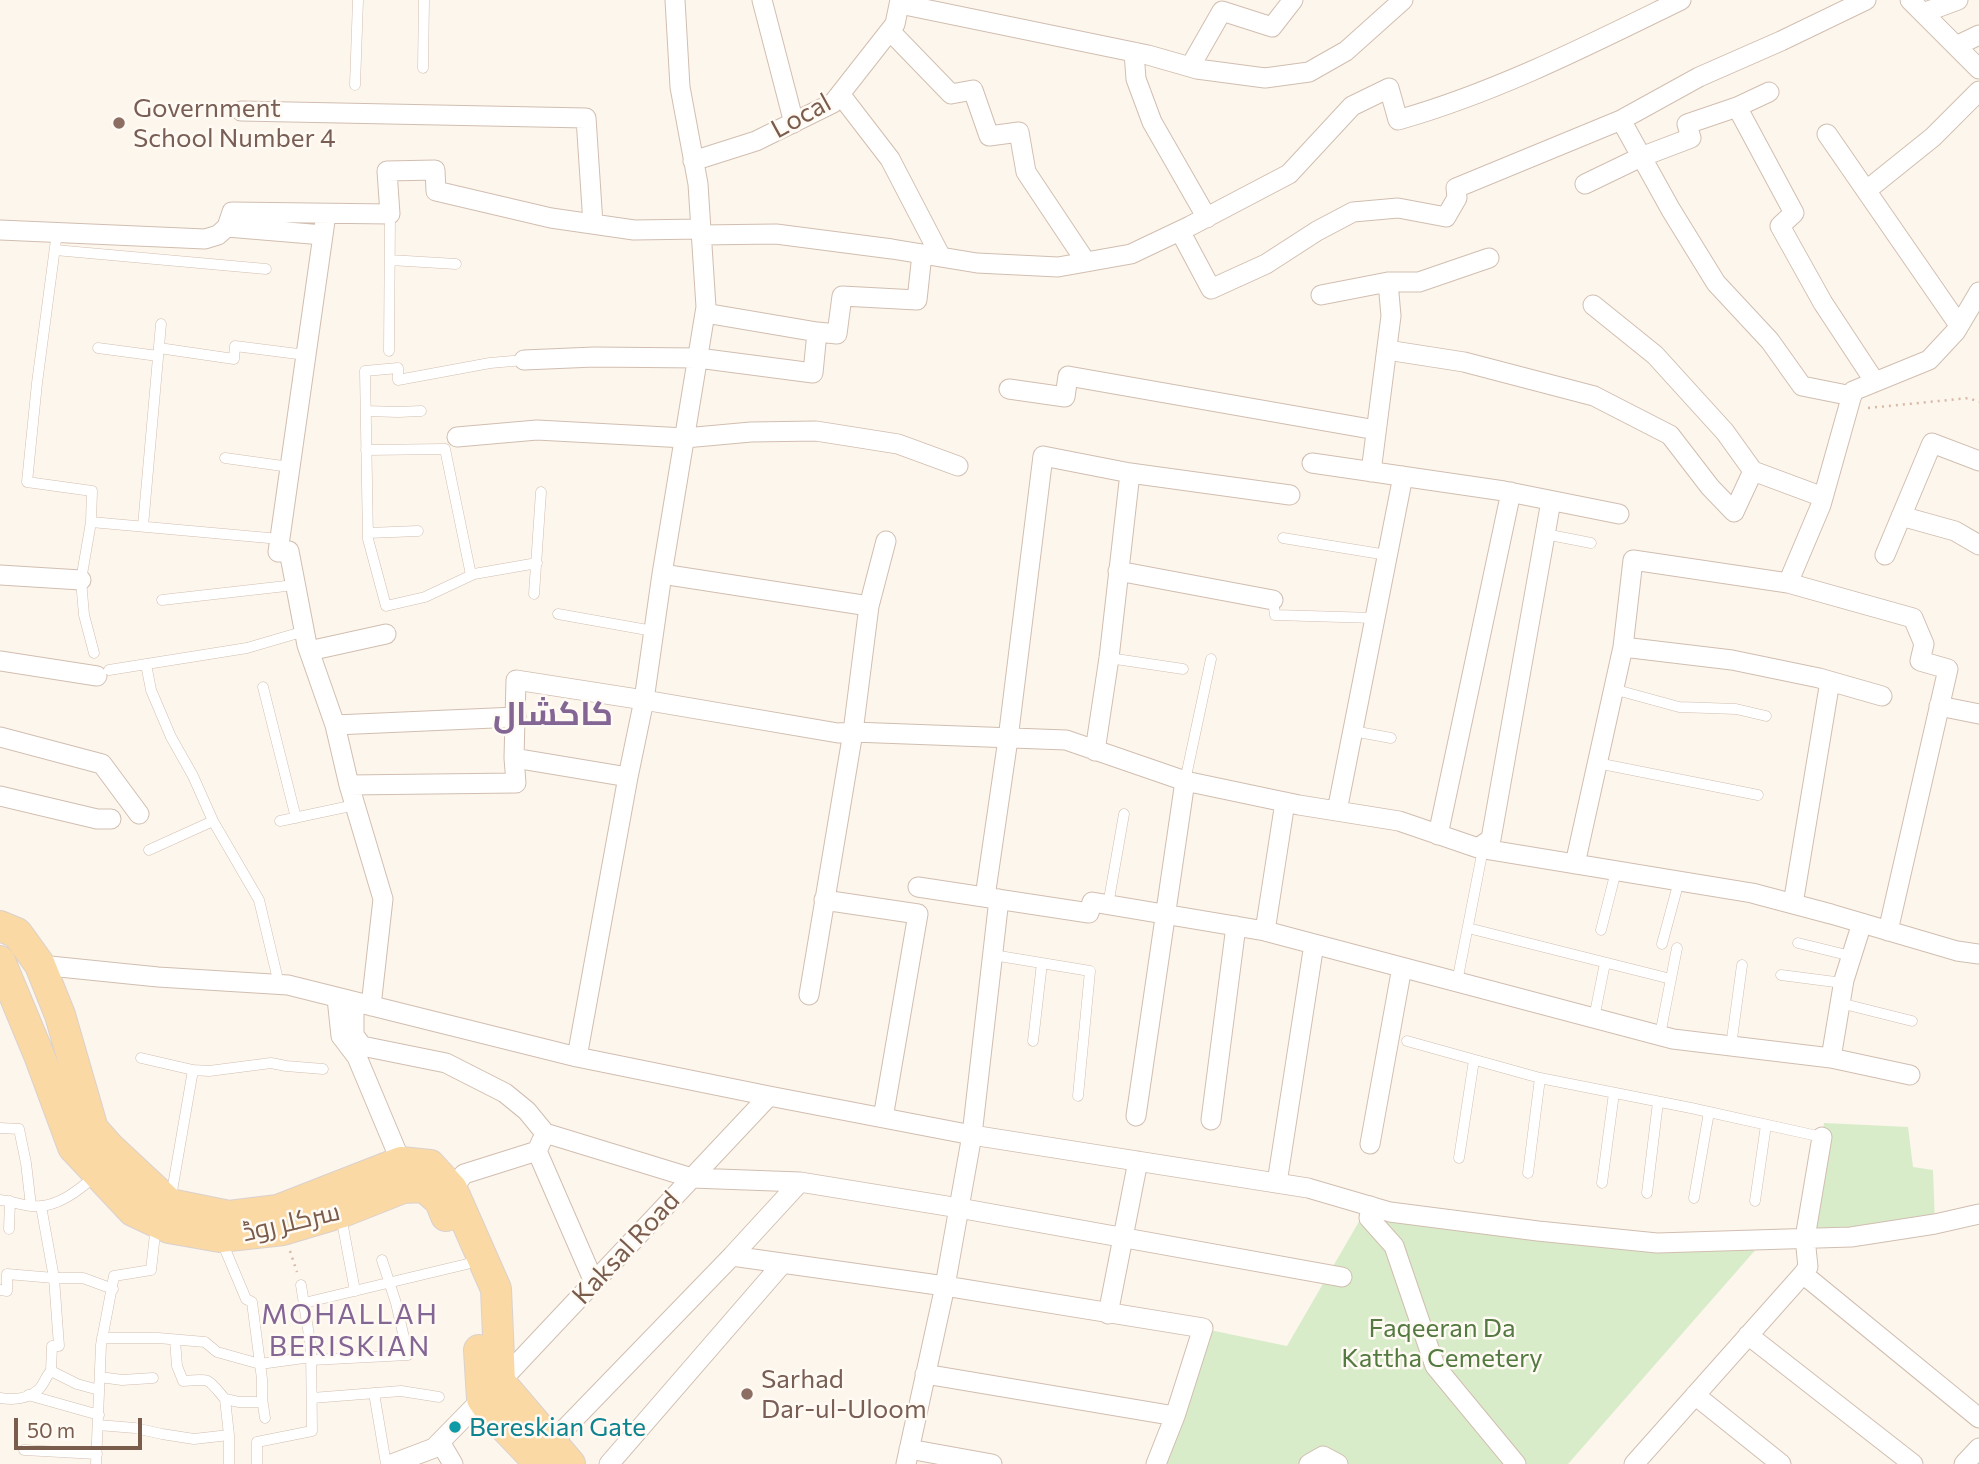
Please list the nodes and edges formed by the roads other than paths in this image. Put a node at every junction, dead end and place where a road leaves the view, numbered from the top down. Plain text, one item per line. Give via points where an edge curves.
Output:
1 (358, 0) edge
2 (424, 0) edge
3 (675, 0) edge
4 (762, 0) edge
5 (1293, 0) edge
6 (1404, 0) edge
7 (1681, 0) edge
8 (1866, 0) edge
9 (1958, 0) edge
10 (900, 2) edge
11 (1916, 5) edge
12 (890, 31) junction
13 (1979, 35) edge
14 (1956, 46) junction
15 (1134, 52) junction
16 (1190, 67) junction
17 (423, 68) dead end
18 (1979, 69) edge
19 (355, 85) dead end
20 (1979, 91) edge
21 (1769, 92) dead end
22 (840, 94) junction
23 (1737, 107) junction
24 (241, 111) dead end
25 (1621, 121) junction
26 (794, 122) junction
27 (1827, 134) dead end
28 (1641, 157) junction
29 (694, 161) junction
30 (1585, 184) dead end
31 (1867, 190) junction
32 (326, 214) junction
33 (390, 214) junction
34 (1207, 218) junction
35 (593, 224) junction
36 (227, 227) junction
37 (0, 230) edge
38 (1181, 231) junction
39 (701, 232) junction
40 (323, 235) junction
41 (56, 241) junction
42 (932, 256) junction
43 (1489, 258) dead end
44 (390, 260) junction
45 (1086, 262) junction
46 (456, 264) dead end
47 (266, 268) dead end
48 (1388, 282) junction
49 (1979, 292) edge
50 (1321, 295) dead end
51 (1593, 305) dead end
52 (705, 313) junction
53 (162, 324) dead end
54 (1959, 325) junction
55 (817, 332) junction
56 (98, 348) dead end
57 (1387, 350) junction
58 (389, 351) dead end
59 (159, 352) junction
60 (306, 355) junction
61 (698, 358) junction
62 (524, 359) joint
63 (1875, 382) junction
64 (1009, 389) dead end
65 (1850, 401) junction
66 (366, 411) junction
67 (421, 411) dead end
68 (1376, 430) junction
69 (457, 437) dead end
70 (685, 438) junction
71 (366, 450) junction
72 (225, 458) dead end
73 (1979, 461) edge
74 (1312, 463) dead end
75 (958, 466) dead end
76 (290, 467) junction
77 (1371, 471) junction
78 (1752, 471) junction
79 (1130, 472) junction
80 (1403, 476) junction
81 (541, 492) dead end
82 (1511, 492) junction
83 (1290, 495) dead end
84 (1824, 497) junction
85 (1551, 501) junction
86 (1619, 514) dead end
87 (1901, 516) junction
88 (91, 522) junction
89 (143, 526) junction
90 (418, 531) dead end
91 (368, 533) junction
92 (1545, 534) junction
93 (1283, 538) dead end
94 (280, 539) junction
95 (886, 541) dead end
96 (1591, 543) dead end
97 (1979, 545) edge
98 (1387, 555) junction
99 (1885, 555) dead end
100 (537, 563) junction
101 (1118, 572) junction
102 (0, 575) edge
103 (471, 575) junction
104 (662, 575) junction
105 (81, 580) junction
106 (1788, 583) junction
107 (295, 585) junction
108 (534, 594) dead end
109 (162, 600) dead end
110 (1273, 600) joint
111 (869, 606) junction
112 (558, 614) dead end
113 (1375, 618) junction
114 (304, 631) junction
115 (653, 631) junction
116 (386, 634) dead end
117 (1623, 646) junction
118 (309, 651) junction
119 (94, 653) dead end
120 (1109, 658) junction
121 (1211, 659) dead end
122 (0, 660) edge
123 (146, 664) junction
124 (1183, 669) dead end
125 (103, 673) joint
126 (1830, 681) junction
127 (263, 687) dead end
128 (1613, 689) junction
129 (1882, 696) dead end
130 (644, 700) junction
131 (1939, 706) junction
132 (1979, 714) edge
133 (1766, 716) dead end
134 (516, 718) junction
135 (335, 725) junction
136 (1353, 731) junction
137 (853, 732) junction
138 (0, 737) edge
139 (1391, 738) dead end
140 (1008, 739) junction
141 (1095, 751) junction
142 (514, 758) junction
143 (1597, 763) junction
144 (628, 777) junction
145 (1185, 781) junction
146 (349, 785) junction
147 (1758, 795) dead end
148 (0, 796) edge
149 (1285, 802) junction
150 (355, 805) junction
151 (1337, 811) junction
152 (139, 814) dead end
153 (1124, 814) dead end
154 (296, 818) junction
155 (111, 819) dead end
156 (213, 821) junction
157 (280, 821) dead end
158 (1438, 835) junction
159 (1480, 849) junction
160 (149, 850) dead end
161 (1575, 864) junction
162 (1616, 871) junction
163 (1679, 881) junction
164 (918, 887) dead end
165 (992, 898) junction
166 (824, 901) junction
167 (1793, 904) junction
168 (1108, 905) junction
169 (1165, 915) junction
170 (1862, 923) junction
171 (0, 926) edge
172 (1236, 926) junction
173 (1468, 928) junction
174 (1601, 930) dead end
175 (1265, 931) junction
176 (1888, 931) junction
177 (1798, 943) dead end
178 (1314, 944) junction
179 (1662, 944) dead end
180 (1677, 948) dead end
181 (1979, 954) edge
182 (993, 955) junction
183 (1851, 957) junction
184 (0, 961) edge
185 (1042, 963) junction
186 (1605, 963) junction
187 (40, 965) junction
188 (1742, 965) dead end
189 (1402, 967) junction
190 (1781, 975) dead end
191 (1671, 979) junction
192 (1457, 982) junction
193 (1843, 983) junction
194 (279, 985) junction
195 (809, 995) dead end
196 (354, 1002) junction
197 (1840, 1003) junction
198 (1594, 1018) junction
199 (1912, 1021) dead end
200 (1660, 1035) junction
201 (1033, 1041) dead end
202 (1407, 1041) dead end
203 (1731, 1046) junction
204 (141, 1058) dead end
205 (577, 1058) junction
206 (1831, 1059) junction
207 (1474, 1060) junction
208 (323, 1069) dead end
209 (193, 1070) junction
210 (1910, 1076) dead end
211 (1540, 1078) junction
212 (1614, 1093) junction
213 (769, 1096) junction
214 (1078, 1097) dead end
215 (1658, 1102) junction
216 (1709, 1112) junction
217 (1136, 1116) dead end
218 (883, 1118) junction
219 (1212, 1120) dead end
220 (1766, 1125) junction
221 (0, 1128) edge
222 (545, 1133) junction
223 (972, 1135) junction
224 (1822, 1137) joint
225 (83, 1138) junction
226 (1370, 1144) dead end
227 (537, 1151) junction
228 (1459, 1158) dead end
229 (1138, 1161) junction
230 (401, 1162) junction
231 (98, 1173) junction
232 (1528, 1173) dead end
233 (692, 1178) junction
234 (800, 1182) junction
235 (1602, 1183) dead end
236 (1278, 1184) junction
237 (1647, 1193) dead end
238 (446, 1195) junction
239 (1694, 1198) dead end
240 (5, 1201) edge
241 (1755, 1201) dead end
242 (36, 1206) junction
243 (1371, 1206) junction
244 (959, 1208) junction
245 (340, 1213) junction
246 (163, 1214) junction
247 (1979, 1214) edge
248 (9, 1229) dead end
249 (220, 1237) junction
250 (1805, 1238) junction
251 (1123, 1239) junction
252 (732, 1256) junction
253 (382, 1260) dead end
254 (783, 1263) junction
255 (467, 1264) junction
256 (1803, 1274) junction
257 (1342, 1277) dead end
258 (54, 1278) junction
259 (390, 1282) junction
260 (594, 1282) junction
261 (302, 1285) road end
262 (946, 1286) junction
263 (113, 1289) junction
264 (0, 1290) edge
265 (355, 1291) junction
266 (304, 1303) junction
267 (1108, 1314) junction
268 (1748, 1335) junction
269 (102, 1338) junction
270 (175, 1340) junction
271 (311, 1359) junction
272 (260, 1364) junction
273 (51, 1371) junction
274 (925, 1374) junction
275 (100, 1377) junction
276 (153, 1378) dead end
277 (99, 1390) junction
278 (491, 1390) junction
279 (374, 1393) junction
280 (28, 1395) junction
281 (1695, 1395) junction
282 (439, 1397) dead end
283 (0, 1398) edge
284 (312, 1398) junction
285 (225, 1399) junction
286 (262, 1402) junction
287 (1175, 1416) junction
288 (265, 1418) dead end
289 (1979, 1418) edge
290 (98, 1420) junction
291 (229, 1435) junction
292 (440, 1442) junction
293 (1979, 1448) edge
294 (24, 1450) dead end
295 (554, 1457) edge
296 (908, 1457) edge
297 (96, 1459) edge
298 (229, 1464) edge
299 (257, 1464) edge
300 (386, 1464) edge
301 (391, 1464) edge
302 (453, 1464) edge
303 (609, 1464) edge
304 (992, 1464) edge
305 (1156, 1464) edge
306 (1310, 1464) edge
307 (1338, 1464) edge
308 (1516, 1464) edge
309 (1634, 1464) edge
310 (1781, 1464) edge
311 (1913, 1464) edge
312 (1964, 1464) edge

1 - 19 lane
2 - 17 lane
3 - 29 street via 680,87
4 - 26 street
5 - 16 street via 1272,27 1222,11
6 - 16 street via 1346,51 1309,72 1265,78
7 - 34 street via 1545,66 1443,107 1398,120 1389,88 1352,106 1289,174
8 - 25 street via 1699,77
9 - 11 street
10 - 12 street, Local
10 - 15 street
11 - 14 street
12 - 22 street, Local
12 - 45 street via 951,94 973,90 989,136 1019,132 1026,172
13 - 14 street
14 - 18 street
15 - 16 street
15 - 34 street via 1136,79 1152,122
20 - 31 street via 1933,137
21 - 23 street
22 - 26 street, Local via 833,103
22 - 42 street via 890,159
23 - 28 street via 1687,124 1691,138
23 - 63 street via 1794,213 1780,226
24 - 35 street via 586,118
25 - 28 street
25 - 38 street via 1456,188 1457,198 1446,217 1398,208 1353,212 1266,264 1211,289
26 - 29 street, Local via 756,141
27 - 31 street
28 - 30 street
28 - 65 street via 1716,283 1770,341 1802,386
29 - 39 street
31 - 54 street
32 - 33 street
32 - 36 street via 232,212
32 - 40 street
33 - 35 street via 387,171 435,170 436,191
33 - 44 lane
34 - 38 street
35 - 39 street
36 - 40 street
36 - 41 street via 205,239
37 - 41 street
38 - 45 street via 1130,254
39 - 42 street via 776,234
39 - 52 street
40 - 60 street
41 - 47 lane
41 - 88 lane via 27,482 92,491
42 - 45 street via 1058,267
42 - 55 street via 917,300 842,296 837,334
43 - 48 street via 1419,282
44 - 46 lane
44 - 58 lane
48 - 50 street
48 - 57 street
49 - 54 street
51 - 78 street via 1655,355 1725,432
52 - 55 street
52 - 61 street
53 - 59 lane
54 - 63 street via 1929,360
55 - 61 street via 813,373
56 - 59 lane
57 - 68 street
57 - 78 street via 1464,362 1594,396 1670,435 1734,512
59 - 60 lane via 234,359 235,346
59 - 89 lane
60 - 76 street
61 - 62 street
61 - 70 street
62 - 66 lane via 398,380 398,368 365,371
63 - 65 street via 1853,391
64 - 68 street via 1065,397 1068,376
65 - 84 street
66 - 67 lane
66 - 71 lane
68 - 77 street
69 - 70 street via 537,430
70 - 75 street via 816,431 898,444
70 - 104 street
71 - 91 lane
71 - 103 lane via 445,449
72 - 76 lane
73 - 87 street via 1932,443
74 - 77 street
76 - 94 street
77 - 80 street
78 - 84 street
79 - 83 street
79 - 101 street
79 - 140 street via 1043,456
80 - 82 street
80 - 98 street
81 - 100 lane
82 - 85 street
82 - 158 street
84 - 106 street
85 - 86 street
85 - 92 street
87 - 97 street via 1955,531
87 - 99 street
88 - 89 lane
88 - 105 lane
89 - 94 lane
90 - 91 lane
91 - 103 lane via 386,606 425,597
92 - 96 lane
92 - 159 street via 1491,839
93 - 98 lane
94 - 107 street via 278,552 289,551
95 - 111 street
98 - 113 street
100 - 103 lane
100 - 108 lane
101 - 110 street
101 - 120 street
102 - 105 street
104 - 111 street
104 - 115 street
105 - 119 lane
106 - 117 street via 1633,560
106 - 131 street via 1913,618 1924,644 1920,661 1948,669
107 - 109 lane
107 - 114 street
110 - 113 lane via 1275,615
111 - 137 street
112 - 115 lane
113 - 136 street
114 - 118 street
114 - 123 lane via 247,648
115 - 130 street
116 - 118 street
117 - 126 street via 1732,660
117 - 128 street
118 - 135 street
120 - 124 lane
120 - 141 street
121 - 145 lane
122 - 125 street
123 - 125 lane
123 - 156 lane via 170,737
126 - 129 street
126 - 167 street
127 - 154 lane
128 - 133 lane via 1679,707 1736,709
128 - 143 street
130 - 134 street via 516,680
130 - 137 street
130 - 144 street
131 - 132 street
131 - 176 street
134 - 135 street
134 - 142 street
135 - 146 street
136 - 139 lane
136 - 151 street
137 - 140 street
137 - 166 street
138 - 152 street via 102,764
140 - 141 street via 1066,740
140 - 165 street
141 - 145 street
142 - 144 street
142 - 146 street via 516,783
143 - 147 lane
143 - 161 street
144 - 205 street
145 - 149 street
145 - 169 street
146 - 150 street
148 - 155 street
149 - 151 street
149 - 175 street
150 - 154 lane
150 - 196 street via 383,899
151 - 158 street via 1399,821
153 - 168 lane
154 - 157 lane
156 - 160 lane
156 - 194 lane via 259,900
158 - 159 street
159 - 161 street
159 - 173 lane
161 - 162 street
162 - 163 street
162 - 174 lane
163 - 167 street
163 - 179 lane
164 - 165 street
165 - 168 street via 1089,913 1092,902
165 - 182 street
166 - 195 street
166 - 218 street via 918,914
167 - 170 street
168 - 169 street
169 - 172 street
169 - 217 street
170 - 176 street
170 - 183 street
171 - 187 main road via 17,933
172 - 175 street
172 - 219 street
173 - 186 lane
173 - 192 lane
175 - 178 street
176 - 181 street
177 - 183 lane
178 - 189 street
178 - 236 street
180 - 191 lane
182 - 185 lane
182 - 223 street
183 - 193 street
184 - 225 main road, سرکلر روڈ via 39,1055
185 - 201 lane
185 - 214 lane via 1090,971
186 - 191 lane
186 - 198 lane
187 - 194 street
187 - 225 main road via 60,1015
188 - 203 lane
189 - 192 street
189 - 226 street
190 - 193 lane
191 - 200 lane
192 - 198 street
193 - 197 street
194 - 196 street
196 - 205 street
196 - 222 street via 354,1035 362,1046 446,1063 505,1093
196 - 230 street via 341,1035 357,1057
197 - 199 lane
197 - 206 street
198 - 200 street
200 - 203 street
202 - 207 lane
203 - 206 street
204 - 209 lane
205 - 213 street
206 - 210 street
207 - 211 lane
207 - 228 lane
208 - 209 lane via 271,1063
209 - 246 lane
211 - 212 lane
211 - 232 lane
212 - 215 lane
212 - 235 lane
213 - 218 street
213 - 233 street, Kaksal Road
215 - 216 lane
215 - 237 lane
216 - 220 lane
216 - 239 lane
218 - 223 street
220 - 224 lane
220 - 241 lane
221 - 242 lane via 19,1129
222 - 227 street
222 - 233 street
223 - 229 street
223 - 244 street
224 - 250 street
225 - 231 main road, سرکلر روڈ
225 - 246 main road via 109,1147
227 - 238 street via 464,1174
227 - 260 street
229 - 236 street
229 - 251 street
230 - 238 main road via 430,1165
230 - 246 main road via 278,1210 229,1216
231 - 242 lane via 80,1190
231 - 246 main road, سرکلر روڈ via 133,1211
233 - 234 street
233 - 260 street, Kaksal Road
234 - 244 street
234 - 252 street
236 - 243 street
238 - 245 main road, سرکلر روڈ via 424,1187 403,1188
238 - 255 main road
238 - 278 main road via 496,1289
240 - 242 lane
240 - 248 lane
242 - 258 lane
243 - 250 street via 1390,1212 1657,1243
243 - 308 street via 1369,1218 1394,1246 1435,1366
244 - 251 street
244 - 262 street
245 - 249 main road, سرکلر روڈ via 283,1230
245 - 265 lane
246 - 249 main road, سرکلر روڈ via 183,1231
246 - 263 lane via 151,1270 114,1276
247 - 250 street via 1851,1237
249 - 272 lane via 251,1302
250 - 256 street via 1808,1266
251 - 257 street
251 - 267 street
252 - 254 street
252 - 295 street
253 - 259 lane
254 - 262 street
254 - 303 street
255 - 259 lane
255 - 278 main road via 478,1292 478,1366
256 - 268 street
256 - 289 street
258 - 263 lane via 83,1278
258 - 264 lane via 7,1274 7,1291
258 - 273 lane via 59,1346 52,1346
259 - 265 lane
259 - 271 lane via 408,1355
260 - 278 street, Kaksal Road
261 - 266 lane
262 - 267 street
262 - 274 street
263 - 269 lane
265 - 266 lane
266 - 271 lane
267 - 287 street via 1203,1328
268 - 281 street
268 - 311 street
269 - 270 lane
269 - 275 lane
270 - 272 lane via 205,1342 217,1352
270 - 285 lane via 183,1381 208,1380
271 - 272 lane
271 - 284 lane
272 - 286 lane
273 - 277 lane
273 - 280 lane via 40,1389
274 - 287 street
274 - 296 street
275 - 276 lane
275 - 277 lane
277 - 290 lane
278 - 292 street, Kaksal Road
278 - 295 main road via 500,1422
279 - 282 lane via 401,1391
279 - 284 lane
279 - 300 lane
280 - 283 lane
280 - 290 lane
281 - 309 street
281 - 310 street
284 - 299 lane via 312,1431 257,1442
285 - 286 lane
285 - 291 lane
286 - 288 lane
287 - 305 street
290 - 291 lane via 194,1439
290 - 297 lane
291 - 298 lane
292 - 301 street, Kaksal Road
292 - 302 street
293 - 312 street
294 - 297 lane
296 - 304 street
306 - 307 street via 1323,1456

